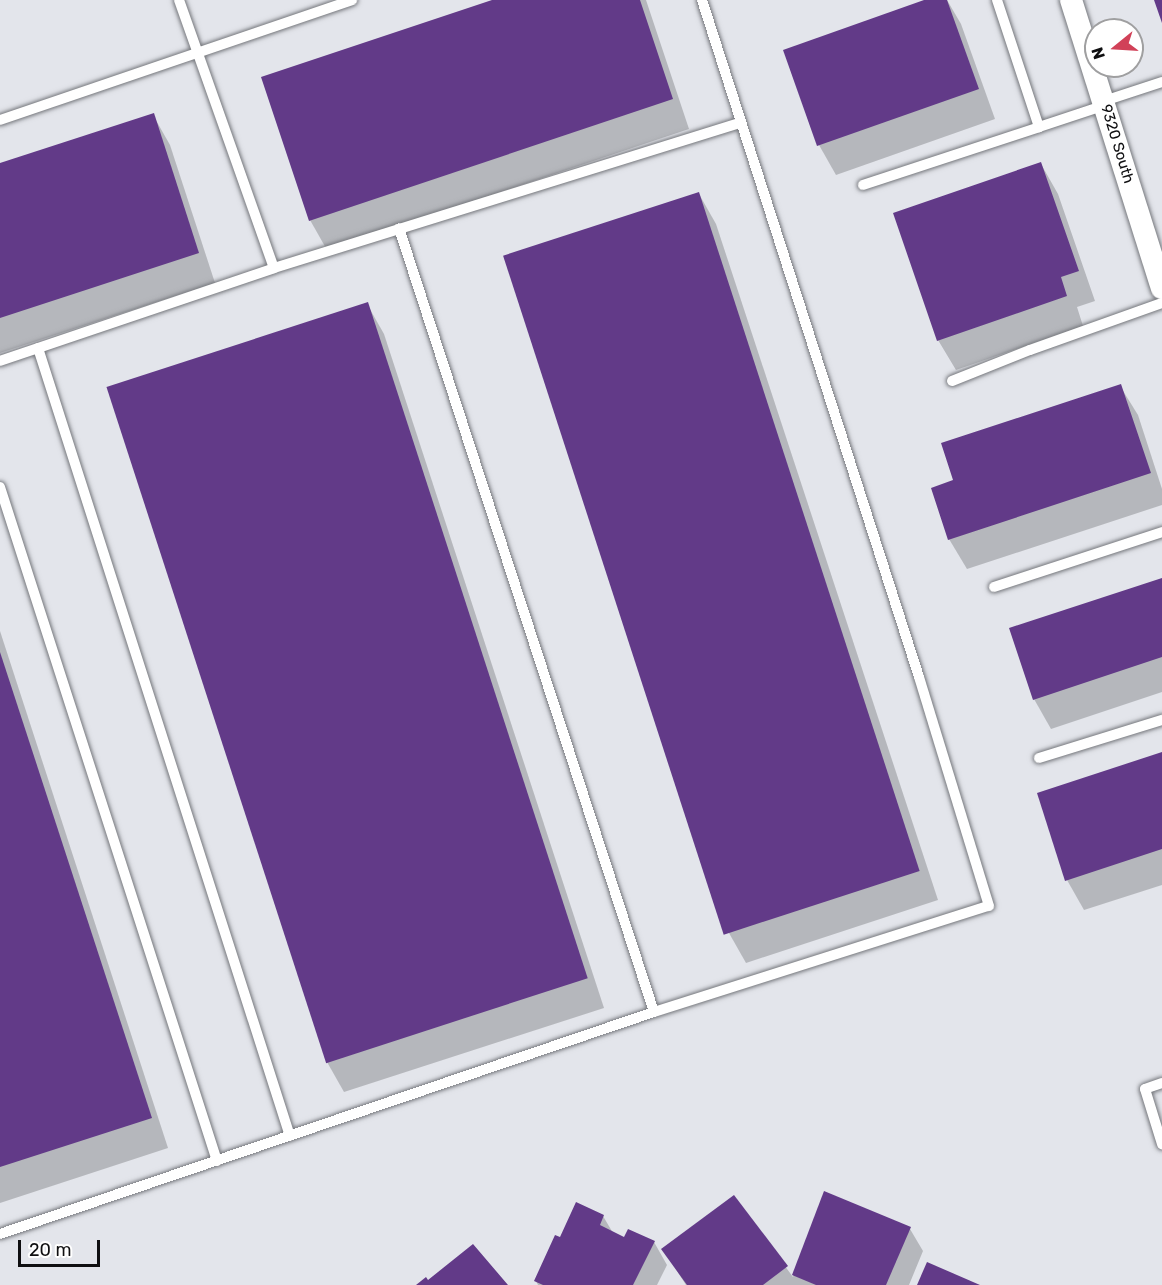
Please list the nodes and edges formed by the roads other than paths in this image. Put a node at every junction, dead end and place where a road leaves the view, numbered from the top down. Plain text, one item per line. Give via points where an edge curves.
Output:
1 (179, 0) edge
2 (352, 0) edge
3 (702, 0) edge
4 (998, 0) edge
5 (1071, 0) edge
6 (198, 53) junction
7 (1162, 82) edge
8 (1104, 103) junction
9 (0, 120) edge
10 (740, 123) junction
11 (1039, 127) junction
12 (863, 185) dead end
13 (399, 228) junction
14 (273, 268) junction
15 (1162, 287) edge
16 (1162, 303) edge
17 (38, 348) junction
18 (0, 361) edge
19 (952, 381) dead end
20 (0, 487) edge
21 (1162, 532) edge
22 (994, 587) dead end
23 (1162, 720) edge
24 (1039, 758) dead end
25 (654, 1012) junction
26 (1162, 1083) edge
27 (290, 1136) junction
28 (1162, 1144) edge
29 (217, 1161) junction
30 (0, 1234) edge

1 - 6 lane
2 - 6 lane
3 - 10 lane
4 - 11 lane
5 - 8 street, 9320 South
6 - 9 lane
6 - 14 lane
7 - 8 lane
8 - 11 lane
8 - 15 street, 9320 South
10 - 13 lane
10 - 25 lane via 920,677 989,906
11 - 12 lane
13 - 14 lane
13 - 25 lane
14 - 17 lane
16 - 19 lane
17 - 18 lane
17 - 27 lane
20 - 29 lane
21 - 22 lane
23 - 24 lane
25 - 27 lane
26 - 28 lane via 1144,1089
27 - 29 lane
29 - 30 lane

